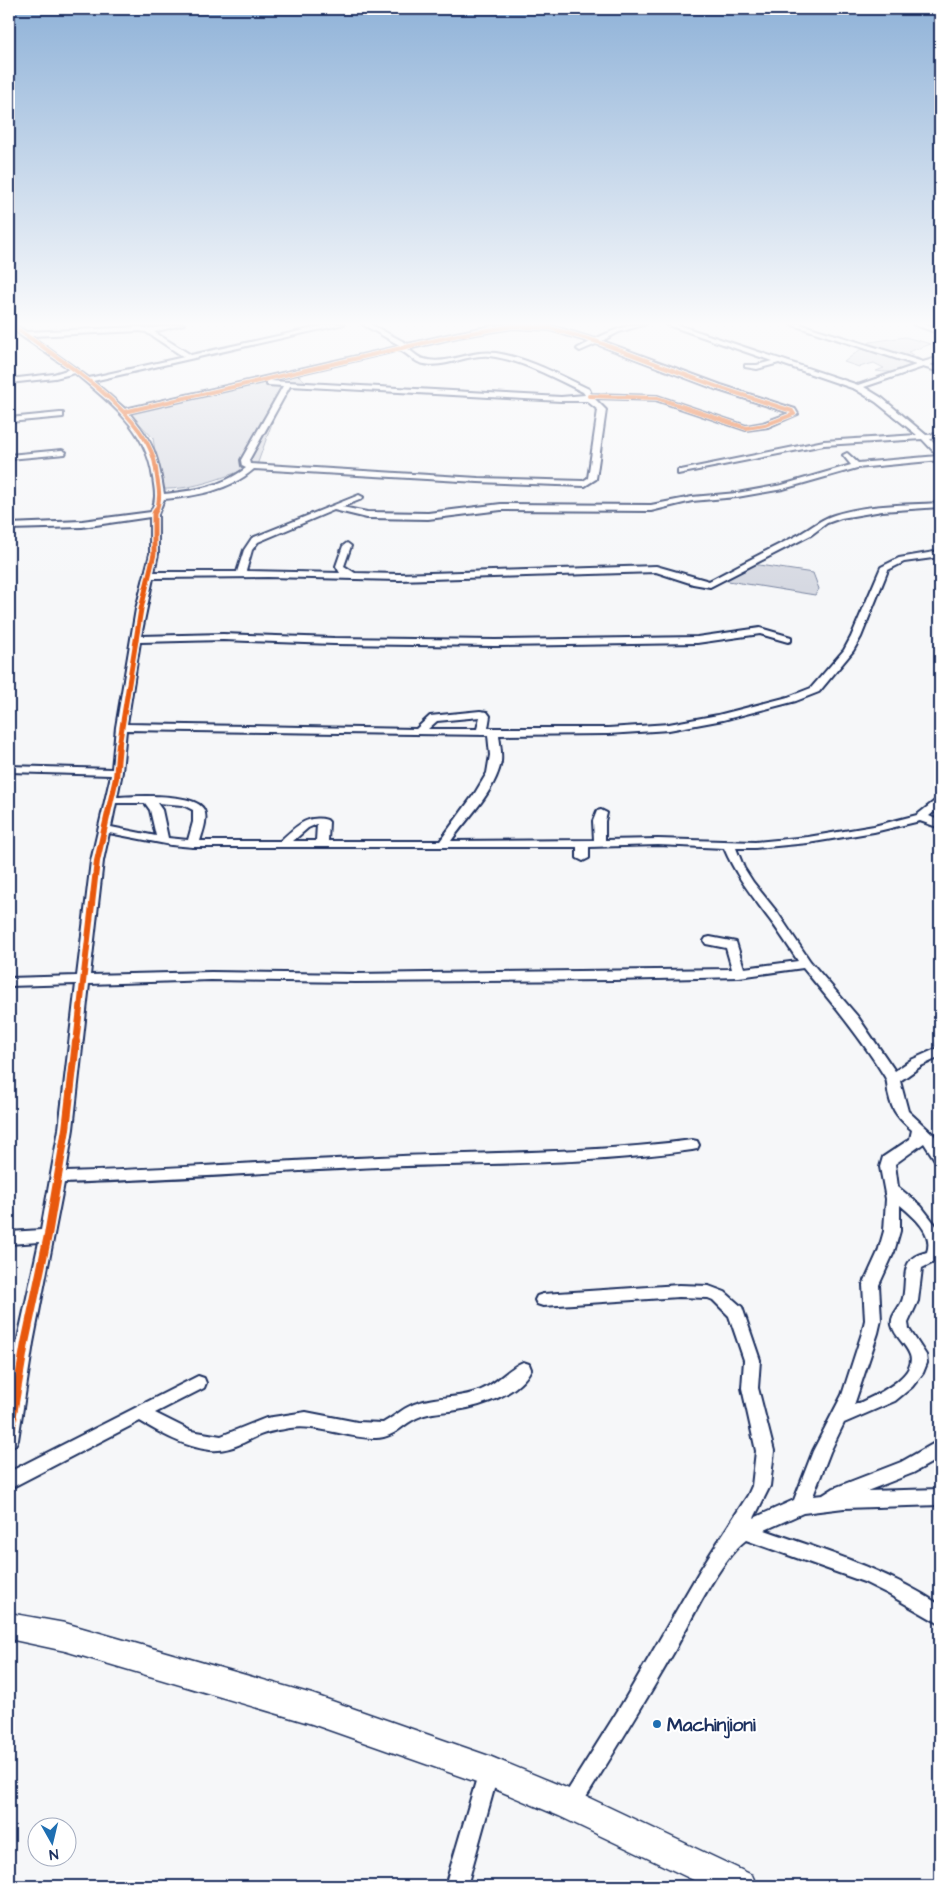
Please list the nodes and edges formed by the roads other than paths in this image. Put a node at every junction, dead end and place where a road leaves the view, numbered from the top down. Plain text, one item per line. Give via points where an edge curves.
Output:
1 (124, 412) edge
2 (273, 412) edge
3 (602, 412) edge
4 (700, 412) edge
5 (793, 412) edge
6 (893, 412) edge
7 (60, 416) dead end
8 (9, 420) edge
9 (940, 436) edge
10 (924, 438) junction
11 (62, 452) dead end
12 (940, 454) edge
13 (847, 455) dead end
14 (9, 457) edge
15 (940, 458) edge
16 (856, 466) junction
17 (251, 468) junction
18 (681, 472) dead end
19 (160, 497) junction
20 (360, 497) dead end
21 (940, 505) edge
22 (336, 508) junction
23 (154, 514) junction
24 (9, 526) edge
25 (347, 546) dead end
26 (940, 554) edge
27 (340, 566) junction
28 (241, 574) junction
29 (149, 575) junction
30 (325, 575) junction
31 (353, 576) junction
32 (138, 639) junction
33 (788, 639) dead end
34 (121, 727) junction
35 (419, 732) junction
36 (488, 732) junction
37 (9, 768) edge
38 (117, 772) junction
39 (112, 800) junction
40 (149, 800) junction
41 (940, 802) edge
42 (601, 813) dead end
43 (921, 818) junction
44 (940, 825) edge
45 (105, 829) junction
46 (163, 840) junction
47 (284, 843) junction
48 (322, 843) junction
49 (193, 844) junction
50 (583, 844) junction
51 (599, 844) junction
52 (443, 845) junction
53 (729, 845) junction
54 (583, 858) dead end
55 (710, 941) dead end
56 (806, 964) junction
57 (739, 973) junction
58 (84, 979) junction
59 (9, 982) edge
60 (940, 1052) edge
61 (893, 1079) junction
62 (919, 1130) junction
63 (692, 1145) dead end
64 (940, 1156) edge
65 (58, 1178) junction
66 (892, 1190) junction
67 (48, 1235) junction
68 (9, 1238) edge
69 (543, 1300) dead end
70 (523, 1369) dead end
71 (198, 1384) dead end
72 (140, 1413) junction
73 (839, 1418) junction
74 (9, 1440) edge
75 (940, 1447) edge
76 (9, 1481) edge
77 (940, 1497) edge
78 (822, 1502) junction
79 (801, 1505) junction
80 (737, 1536) junction
81 (940, 1615) edge
82 (9, 1626) edge
83 (489, 1771) junction
84 (570, 1805) junction
85 (456, 1886) edge
86 (741, 1886) edge

1 - 19 street via 151,450
2 - 17 street via 245,460
3 - 17 street via 592,479 585,484
4 - 5 street via 746,428 765,425
6 - 10 street
7 - 8 street
9 - 10 street
10 - 12 street
10 - 18 street via 824,443
11 - 14 street
13 - 16 street
15 - 16 street
16 - 22 street via 783,487 700,497 651,508 501,507 428,516 367,515
17 - 19 street via 222,487 196,494
19 - 23 street
20 - 22 street
21 - 31 street via 836,517 710,584 656,569
22 - 28 street via 255,540 248,550
23 - 24 street via 72,525
23 - 29 street via 154,554
25 - 27 street
26 - 36 street via 902,560 884,570 848,651 820,686 802,696 669,728
27 - 30 street
27 - 31 street via 342,571
28 - 29 street
28 - 30 street
29 - 32 street
30 - 31 street
32 - 33 street via 223,637 496,643 697,640 760,631
32 - 34 street
34 - 35 street
34 - 38 street
35 - 36 street
35 - 36 street via 436,718 478,713 485,716
36 - 52 street via 496,760 494,768 480,795
37 - 38 street
38 - 39 street
39 - 40 street
39 - 45 street
40 - 46 street via 156,810
40 - 49 street via 188,801 196,806 198,822
41 - 43 street
42 - 51 street
43 - 44 street
43 - 53 street via 817,839
45 - 46 street
45 - 58 street via 96,861
46 - 49 street
47 - 48 street
47 - 48 street via 316,820 323,822
47 - 49 street
48 - 52 street
50 - 51 street
50 - 52 street
50 - 54 street
51 - 53 street
53 - 56 street via 742,874
55 - 57 street via 732,945
56 - 57 street
56 - 61 street via 853,1020
57 - 58 street
58 - 59 street
58 - 65 street
60 - 61 street
61 - 62 street via 902,1113
62 - 64 street
62 - 66 street via 917,1142 888,1161
63 - 65 street via 642,1152 532,1158
65 - 67 street
66 - 73 street via 892,1231 871,1285 873,1320 870,1333
66 - 73 street via 924,1218 935,1241 933,1256 915,1265 912,1298 899,1324 920,1359 916,1370 896,1393
67 - 68 street
67 - 74 street
69 - 80 street via 709,1292 719,1296 736,1312 752,1360 750,1388 765,1451 758,1493
70 - 72 street via 510,1383 484,1398 431,1405 408,1414 391,1429 380,1431 361,1431 310,1418 257,1429 221,1443 191,1437
71 - 72 street
72 - 76 street
73 - 79 street
75 - 78 street via 933,1455 916,1463
77 - 78 street
78 - 79 street
79 - 80 street
80 - 81 street via 859,1571 896,1588
80 - 84 street via 707,1576
82 - 83 street via 65,1637 278,1698
83 - 84 street
83 - 85 street
84 - 86 street

